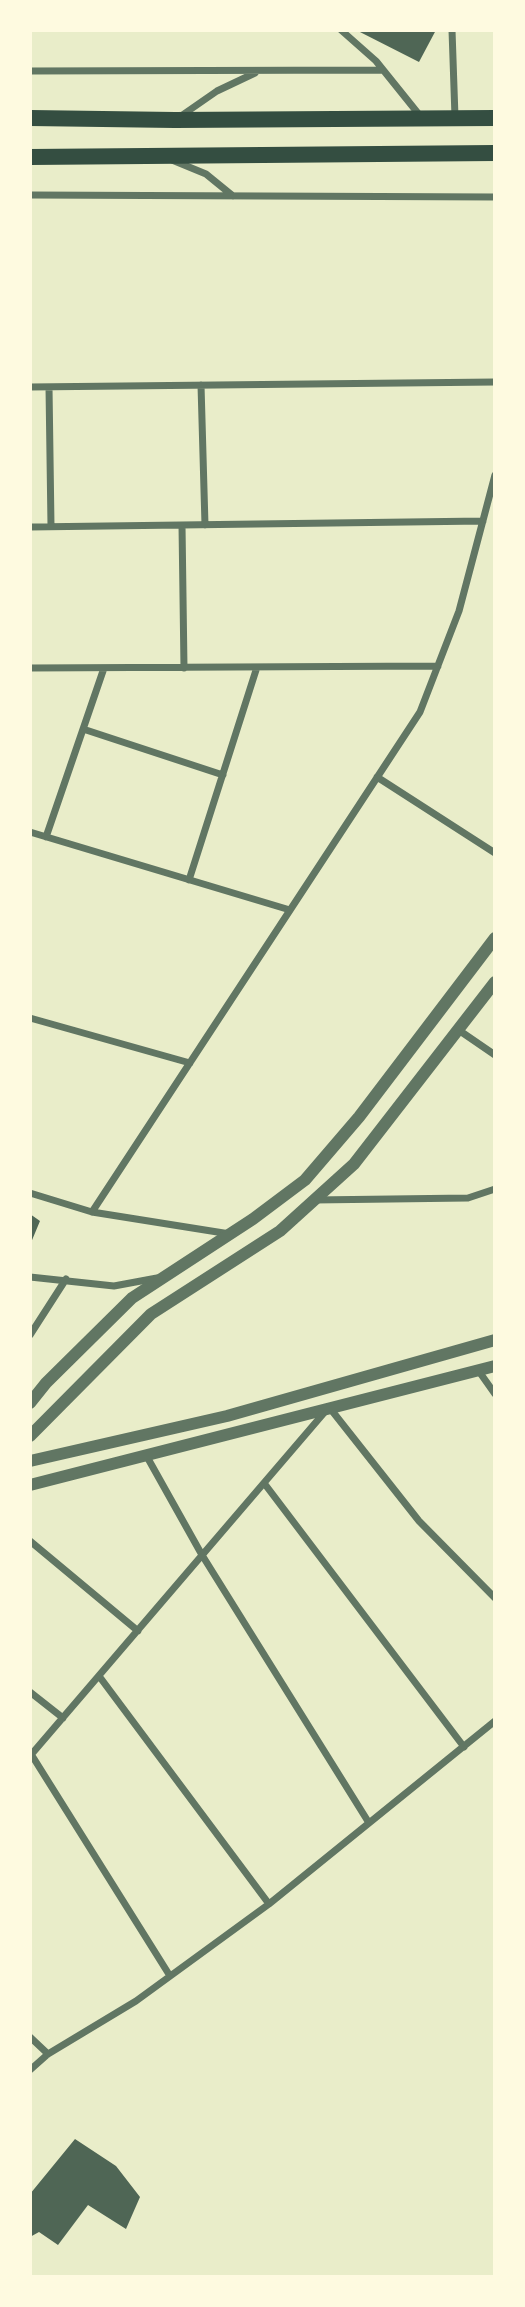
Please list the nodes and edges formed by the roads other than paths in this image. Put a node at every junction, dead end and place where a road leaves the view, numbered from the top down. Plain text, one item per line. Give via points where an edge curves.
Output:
1 (341, 30) edge
2 (452, 30) edge
3 (382, 70) junction
4 (30, 71) edge
5 (259, 72) junction
6 (30, 117) edge
7 (422, 118) junction
8 (455, 118) junction
9 (495, 118) edge
10 (175, 120) junction
11 (495, 153) edge
12 (165, 157) junction
13 (30, 158) edge
14 (30, 195) edge
15 (233, 195) junction
16 (495, 197) edge
17 (495, 382) edge
18 (201, 386) junction
19 (30, 387) edge
20 (49, 387) junction
21 (495, 475) edge
22 (483, 522) junction
23 (182, 525) junction
24 (205, 525) junction
25 (51, 526) junction
26 (30, 527) edge
27 (438, 666) junction
28 (257, 667) junction
29 (30, 668) edge
30 (104, 668) junction
31 (184, 668) junction
32 (83, 729) junction
33 (223, 775) junction
34 (377, 777) junction
35 (30, 832) edge
36 (46, 837) junction
37 (495, 853) edge
38 (189, 880) junction
39 (290, 910) junction
40 (495, 938) edge
41 (495, 982) edge
42 (30, 1018) edge
43 (460, 1031) junction
44 (495, 1055) edge
45 (190, 1063) junction
46 (495, 1189) edge
47 (30, 1193) edge
48 (314, 1200) junction
49 (92, 1212) junction
50 (231, 1234) junction
51 (30, 1276) edge
52 (165, 1276) junction
53 (65, 1279) junction
54 (30, 1335) edge
55 (495, 1340) edge
56 (495, 1366) edge
57 (478, 1370) junction
58 (495, 1394) edge
59 (30, 1403) edge
60 (329, 1407) junction
61 (30, 1436) edge
62 (145, 1455) junction
63 (30, 1461) edge
64 (264, 1483) junction
65 (30, 1485) edge
66 (30, 1541) edge
67 (202, 1555) junction
68 (495, 1598) edge
69 (138, 1631) junction
70 (99, 1676) junction
71 (30, 1692) edge
72 (63, 1718) junction
73 (495, 1721) edge
74 (464, 1747) junction
75 (30, 1755) edge
76 (369, 1823) junction
77 (268, 1904) junction
78 (170, 1976) junction
79 (30, 2037) edge
80 (48, 2054) junction
81 (30, 2070) edge

1 - 3 street
2 - 8 street
3 - 5 street
3 - 7 street
4 - 5 street
5 - 10 street via 216,91
6 - 10 main road
7 - 8 main road
7 - 10 main road
8 - 9 main road
11 - 12 main road
12 - 13 main road
12 - 15 street via 206,174
14 - 15 street
15 - 16 street
17 - 18 street
18 - 20 street
18 - 24 street
19 - 20 street
20 - 25 street
21 - 22 street
22 - 24 street
22 - 27 street via 459,611
23 - 24 street
23 - 25 street
23 - 31 street
25 - 26 street
27 - 28 street
27 - 34 street via 419,712
28 - 31 street
28 - 33 street
29 - 30 street
30 - 31 street
30 - 32 street
32 - 33 street
32 - 36 street
33 - 38 street
34 - 37 street
34 - 39 street
35 - 36 street
36 - 38 street
38 - 39 street
39 - 45 street
40 - 50 street via 359,1117 305,1180
41 - 43 street
42 - 45 street
43 - 44 street
43 - 48 street via 354,1164
45 - 49 street
46 - 48 street via 468,1198
47 - 49 street
48 - 61 street via 280,1231 151,1314
49 - 50 street
50 - 52 street
51 - 53 street
52 - 53 street via 114,1286
52 - 59 street via 132,1298
53 - 54 street
55 - 63 street via 227,1416
56 - 57 street
57 - 58 street
57 - 60 street
60 - 62 street
60 - 64 street
60 - 68 street via 419,1521
62 - 65 street
62 - 67 street
64 - 67 street
64 - 74 street
66 - 69 street
67 - 69 street
67 - 76 street
69 - 70 street
70 - 72 street
70 - 77 street
71 - 72 street
72 - 75 street
73 - 74 street
74 - 76 street
75 - 78 street
76 - 77 street
77 - 78 street
78 - 80 street
79 - 80 street
80 - 81 street

